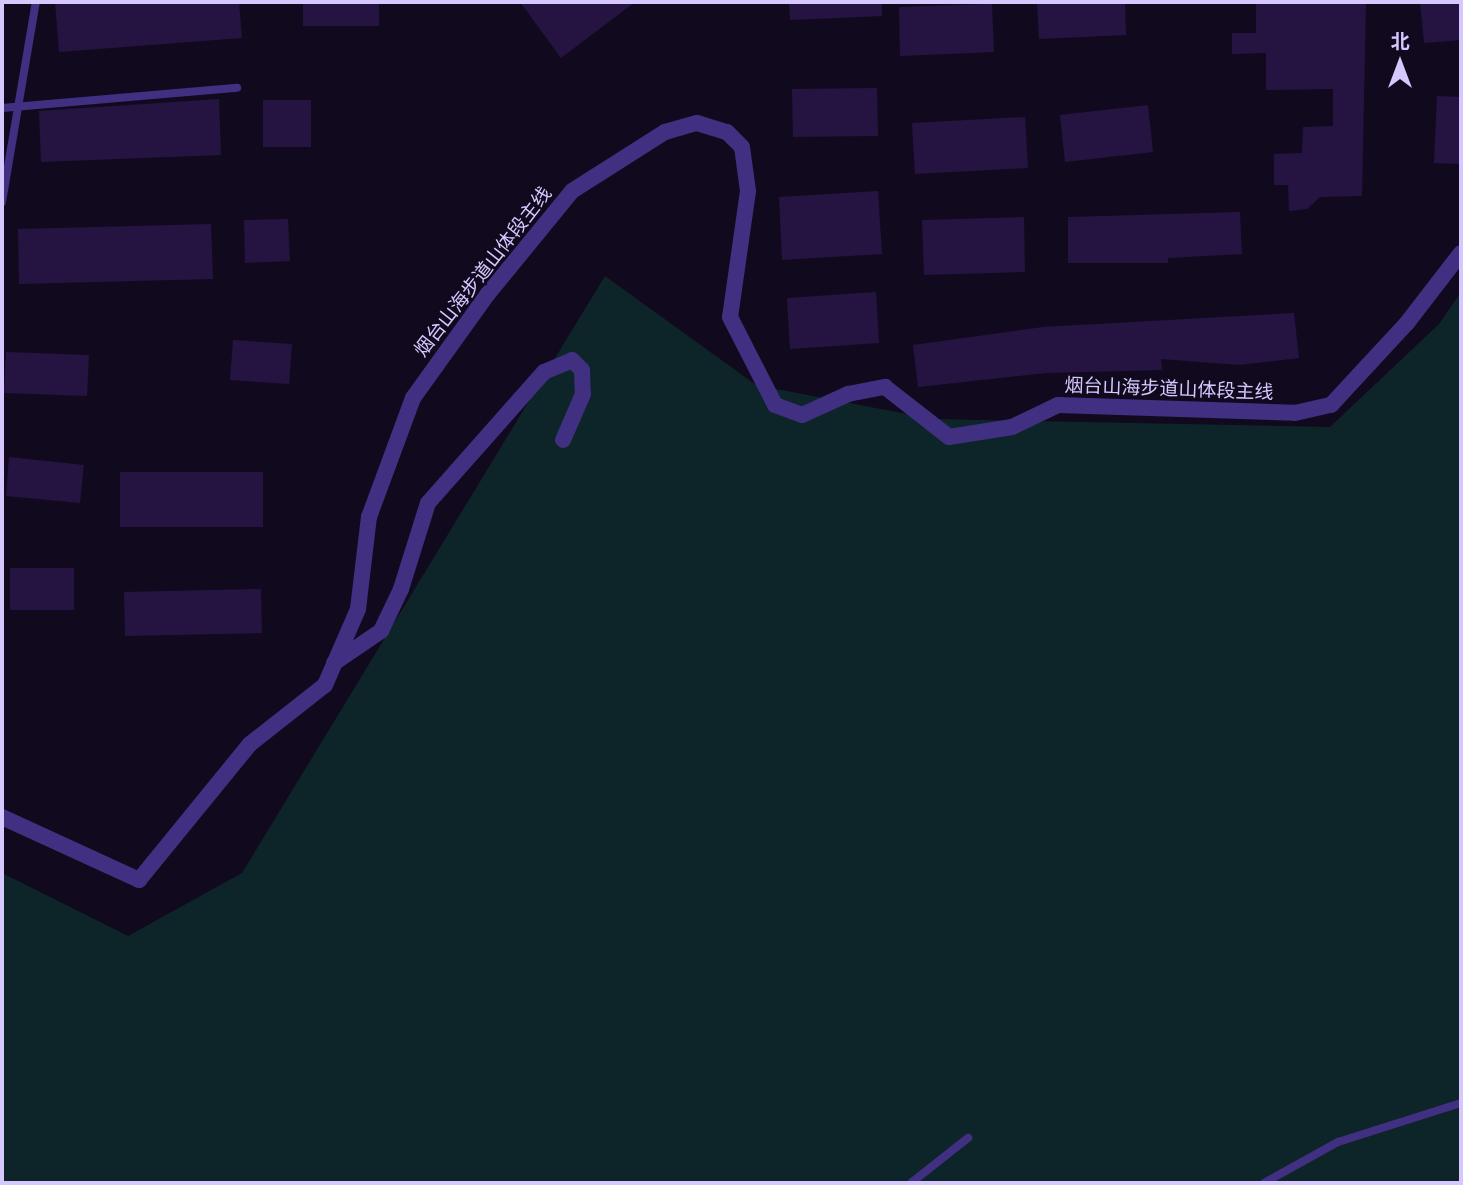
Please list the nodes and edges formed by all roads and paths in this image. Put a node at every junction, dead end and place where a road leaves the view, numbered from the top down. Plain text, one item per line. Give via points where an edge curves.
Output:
1 (36, 2) edge
2 (237, 88) dead end
3 (17, 104) junction
4 (2, 108) edge
5 (2, 202) edge
6 (1461, 253) edge
7 (563, 440) dead end
8 (334, 663) junction
9 (2, 817) edge
10 (1461, 1103) edge
11 (968, 1138) dead end
12 (911, 1183) edge
13 (1264, 1183) edge

1 - 3 lane
2 - 3 lane
3 - 4 lane
3 - 5 lane
6 - 8 street, 烟台山海步道山体段主线 via 1407,323 1331,405 1295,413 1058,405 1012,427 949,437 884,387 848,394 802,415 775,405 730,317 748,191 742,147 727,132 697,123 665,132 572,191 487,295 413,398 369,517 358,609
7 - 8 street via 583,394 582,370 572,360 544,372 428,503 401,589 381,631
8 - 9 street, 烟台山海步道山体段主线 via 325,685 250,744 139,880
10 - 13 lane via 1338,1142
11 - 12 lane

